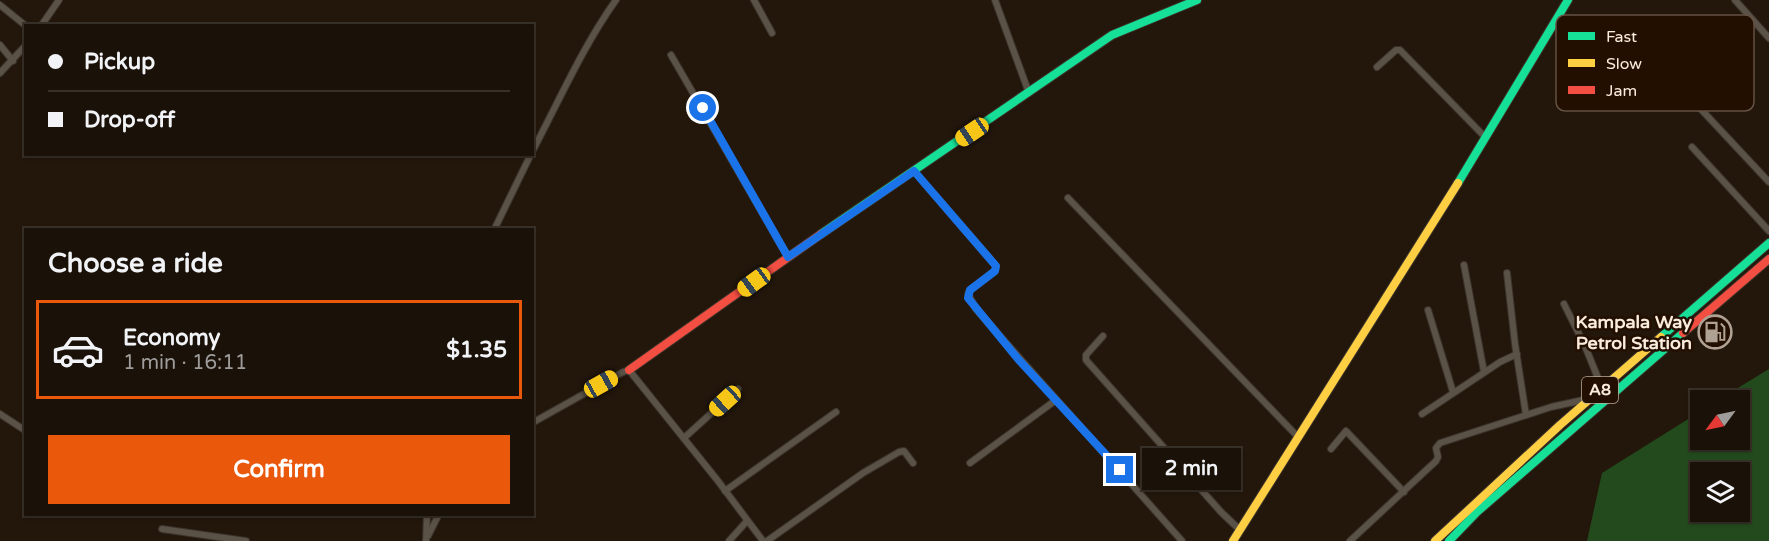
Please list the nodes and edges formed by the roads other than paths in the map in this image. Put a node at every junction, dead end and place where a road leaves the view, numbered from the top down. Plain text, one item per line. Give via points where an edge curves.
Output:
1 (59, 0) edge
2 (616, 0) edge
3 (754, 0) edge
4 (995, 0) edge
5 (1197, 0) edge
6 (1568, 0) edge
7 (1735, 0) edge
8 (0, 5) edge
9 (1559, 15) edge
10 (1748, 15) edge
11 (1556, 20) edge
12 (1754, 21) edge
13 (24, 24) edge
14 (42, 24) edge
15 (772, 33) dead end
16 (1769, 38) edge
17 (0, 45) edge
18 (24, 47) edge
19 (671, 55) dead end
20 (12, 61) junction
21 (1377, 67) dead end
22 (0, 73) edge
23 (1029, 93) junction
24 (1703, 111) edge
25 (1485, 137) junction
26 (1692, 147) dead end
27 (534, 149) edge
28 (531, 156) edge
29 (914, 171) junction
30 (1769, 182) edge
31 (1068, 198) dead end
32 (495, 228) edge
33 (1769, 231) edge
34 (1769, 243) edge
35 (788, 257) junction
36 (1769, 259) edge
37 (1464, 265) dead end
38 (1507, 273) dead end
39 (1564, 303) dead end
40 (1428, 310) dead end
41 (1103, 336) dead end
42 (1516, 354) junction
43 (629, 370) junction
44 (1484, 372) junction
45 (1602, 388) junction
46 (738, 389) dead end
47 (1453, 392) junction
48 (1592, 398) junction
49 (1056, 400) junction
50 (836, 412) dead end
51 (0, 414) edge
52 (1422, 414) dead end
53 (1526, 415) junction
54 (534, 422) edge
55 (24, 430) edge
56 (1298, 437) junction
57 (684, 438) junction
58 (1331, 449) dead end
59 (914, 463) dead end
60 (970, 463) dead end
61 (725, 491) junction
62 (1404, 492) junction
63 (427, 516) edge
64 (438, 516) edge
65 (747, 521) junction
66 (162, 530) dead end
67 (1240, 530) junction
68 (427, 539) edge
69 (246, 541) edge
70 (729, 541) edge
71 (765, 541) edge
72 (1182, 541) edge
73 (1233, 541) edge
74 (1350, 541) edge
75 (1435, 541) edge
76 (1449, 541) edge

1 - 14 street
2 - 27 street
3 - 15 street
4 - 23 street
5 - 23 main road via 1104,39
6 - 9 main road
7 - 10 street
8 - 13 street
11 - 25 main road
12 - 16 street
17 - 20 street
18 - 20 street
19 - 35 street
20 - 22 street
21 - 25 street via 1400,50
23 - 29 main road
24 - 30 street
25 - 56 main road
26 - 33 street
28 - 32 street
29 - 35 main road
29 - 49 street via 996,266 970,290 968,298
31 - 56 street
34 - 45 main road, A8
35 - 43 main road
36 - 76 main road, A8 via 1557,441
37 - 44 street
38 - 42 street
39 - 45 street
40 - 47 street
41 - 67 street via 1089,350 1086,360
42 - 44 street
42 - 53 street
43 - 54 street
43 - 57 street
44 - 47 street
45 - 48 main road, A8
46 - 57 street
47 - 52 street
48 - 53 street
48 - 75 main road, A8
49 - 60 street
49 - 72 street
50 - 61 street
51 - 55 street
53 - 62 street via 1440,443 1436,461
56 - 67 main road
57 - 61 street
58 - 62 street via 1346,431
59 - 71 street via 907,453 899,452
61 - 65 street
62 - 74 street
63 - 68 street
64 - 68 street
65 - 70 street
65 - 71 street
66 - 69 street
67 - 73 main road

